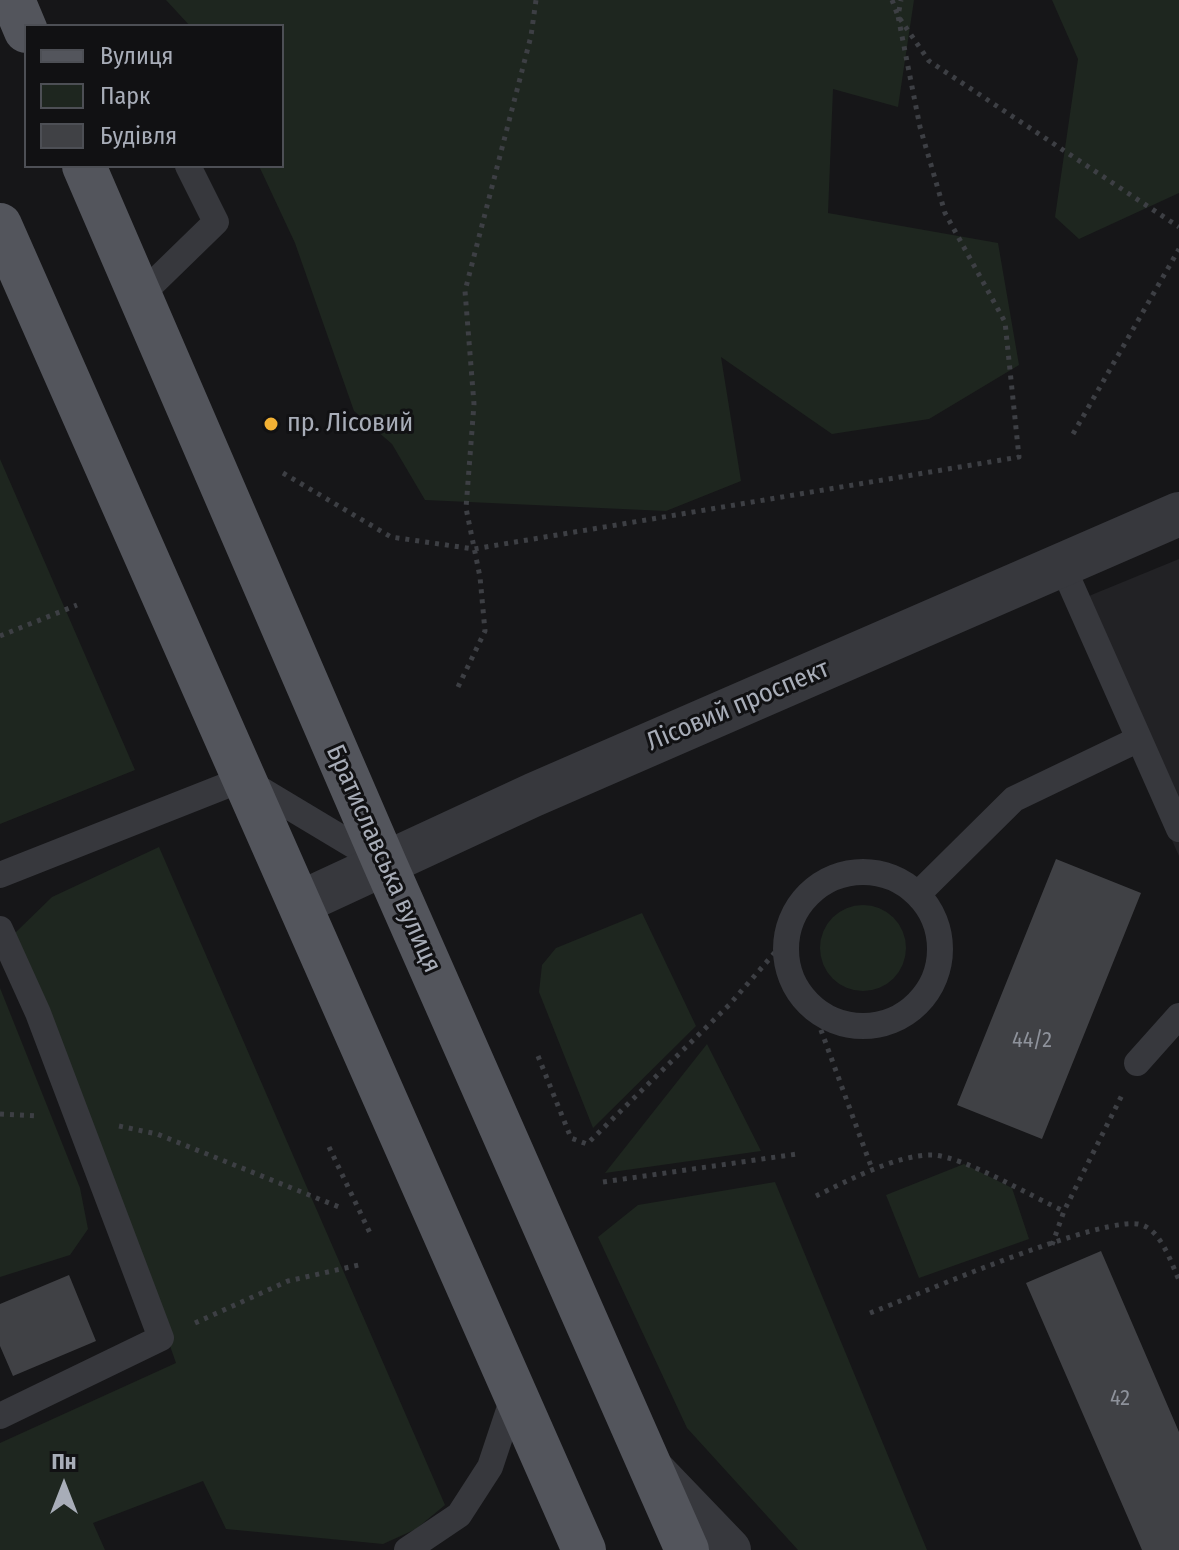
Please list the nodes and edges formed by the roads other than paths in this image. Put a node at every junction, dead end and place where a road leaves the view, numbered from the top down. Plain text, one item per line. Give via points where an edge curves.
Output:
1 (13, 0) edge
2 (24, 26) edge
3 (85, 168) edge
4 (189, 168) edge
5 (0, 225) edge
6 (140, 296) junction
7 (1179, 514) edge
8 (1062, 565) junction
9 (1139, 739) junction
10 (243, 779) junction
11 (1179, 829) edge
12 (385, 864) junction
13 (0, 875) edge
14 (918, 894) junction
15 (300, 903) junction
16 (0, 929) edge
17 (1179, 1016) edge
18 (1137, 1063) road end
19 (514, 1395) junction
20 (0, 1416) edge
21 (653, 1471) junction
22 (407, 1550) edge
23 (584, 1550) edge
24 (687, 1550) edge
25 (729, 1550) edge

1 - 2 main road
3 - 6 main road, Братиславська вулиця
4 - 6 lane via 216,222
5 - 10 main road
6 - 12 main road, Братиславська вулиця
7 - 8 street, Лісовий проспект
8 - 9 lane
8 - 12 street, Лісовий проспект
9 - 11 lane
9 - 14 lane via 1014,799
10 - 12 lane
10 - 13 lane
10 - 15 main road
12 - 15 street, Лісовий проспект
12 - 21 main road, Братиславська вулиця
14 - 14 lane via 933,916 940,941 939,967 929,991 912,1011 863,1027 837,1023 814,1011 786,967 785,941 805,897 825,881 849,872 874,872
15 - 19 main road
16 - 20 lane via 79,1118 161,1338
17 - 18 lane
19 - 22 lane via 490,1467 459,1515
19 - 23 main road
21 - 24 main road, Братиславська вулиця
21 - 25 street

